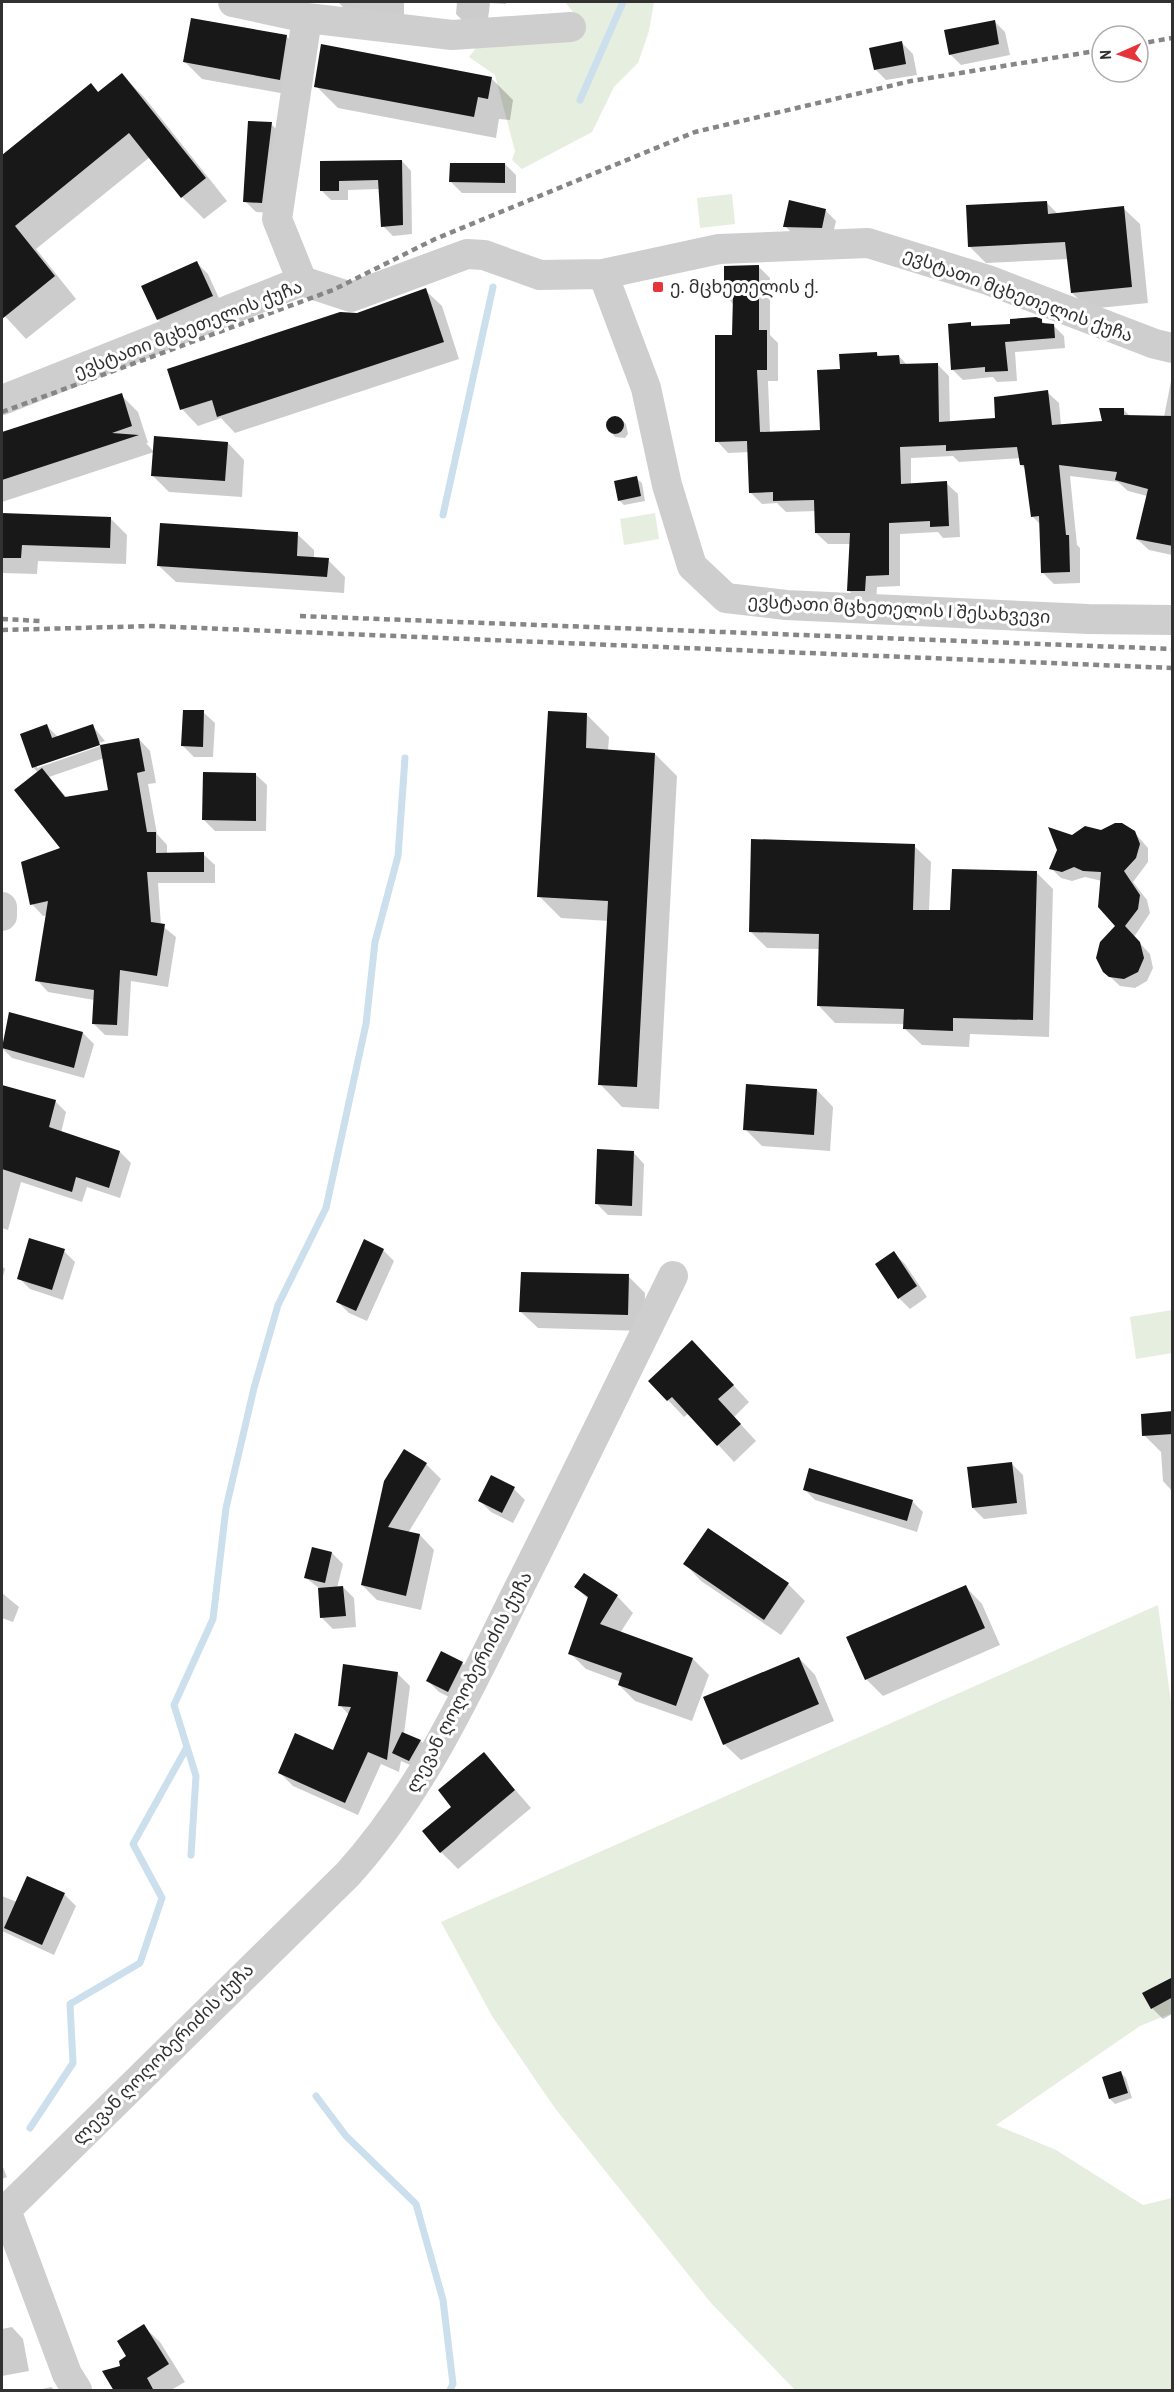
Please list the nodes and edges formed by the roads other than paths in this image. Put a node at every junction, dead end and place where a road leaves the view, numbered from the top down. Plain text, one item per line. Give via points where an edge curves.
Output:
1 (233, 2) edge
2 (307, 18) junction
3 (571, 27) dead end
4 (603, 274) junction
5 (303, 281) junction
6 (1173, 348) edge
7 (2, 400) edge
8 (1173, 620) edge
9 (2, 906) edge
10 (2, 916) edge
11 (673, 1276) dead end
12 (4, 2210) edge
13 (77, 2391) edge

1 - 2 street
2 - 3 street via 453,35
2 - 5 street via 277,219
4 - 5 street, ევსტათი მცხეთელის ქუჩა via 540,275 484,255 467,254 351,297
4 - 6 street, ევსტათი მცხეთელის ქუჩა via 719,249 868,243 988,280
4 - 8 street, ევსტათი მცხეთელის I შესახვევი via 646,388 667,485 692,566 726,598 798,606
5 - 7 street, ევსტათი მცხეთელის ქუჩა
9 - 10 street
11 - 12 street, ლევან ღოღობერიძის ქუჩა via 467,1693 424,1772 380,1839
12 - 13 street, ლევან ღოღობერიძის ქუჩა

